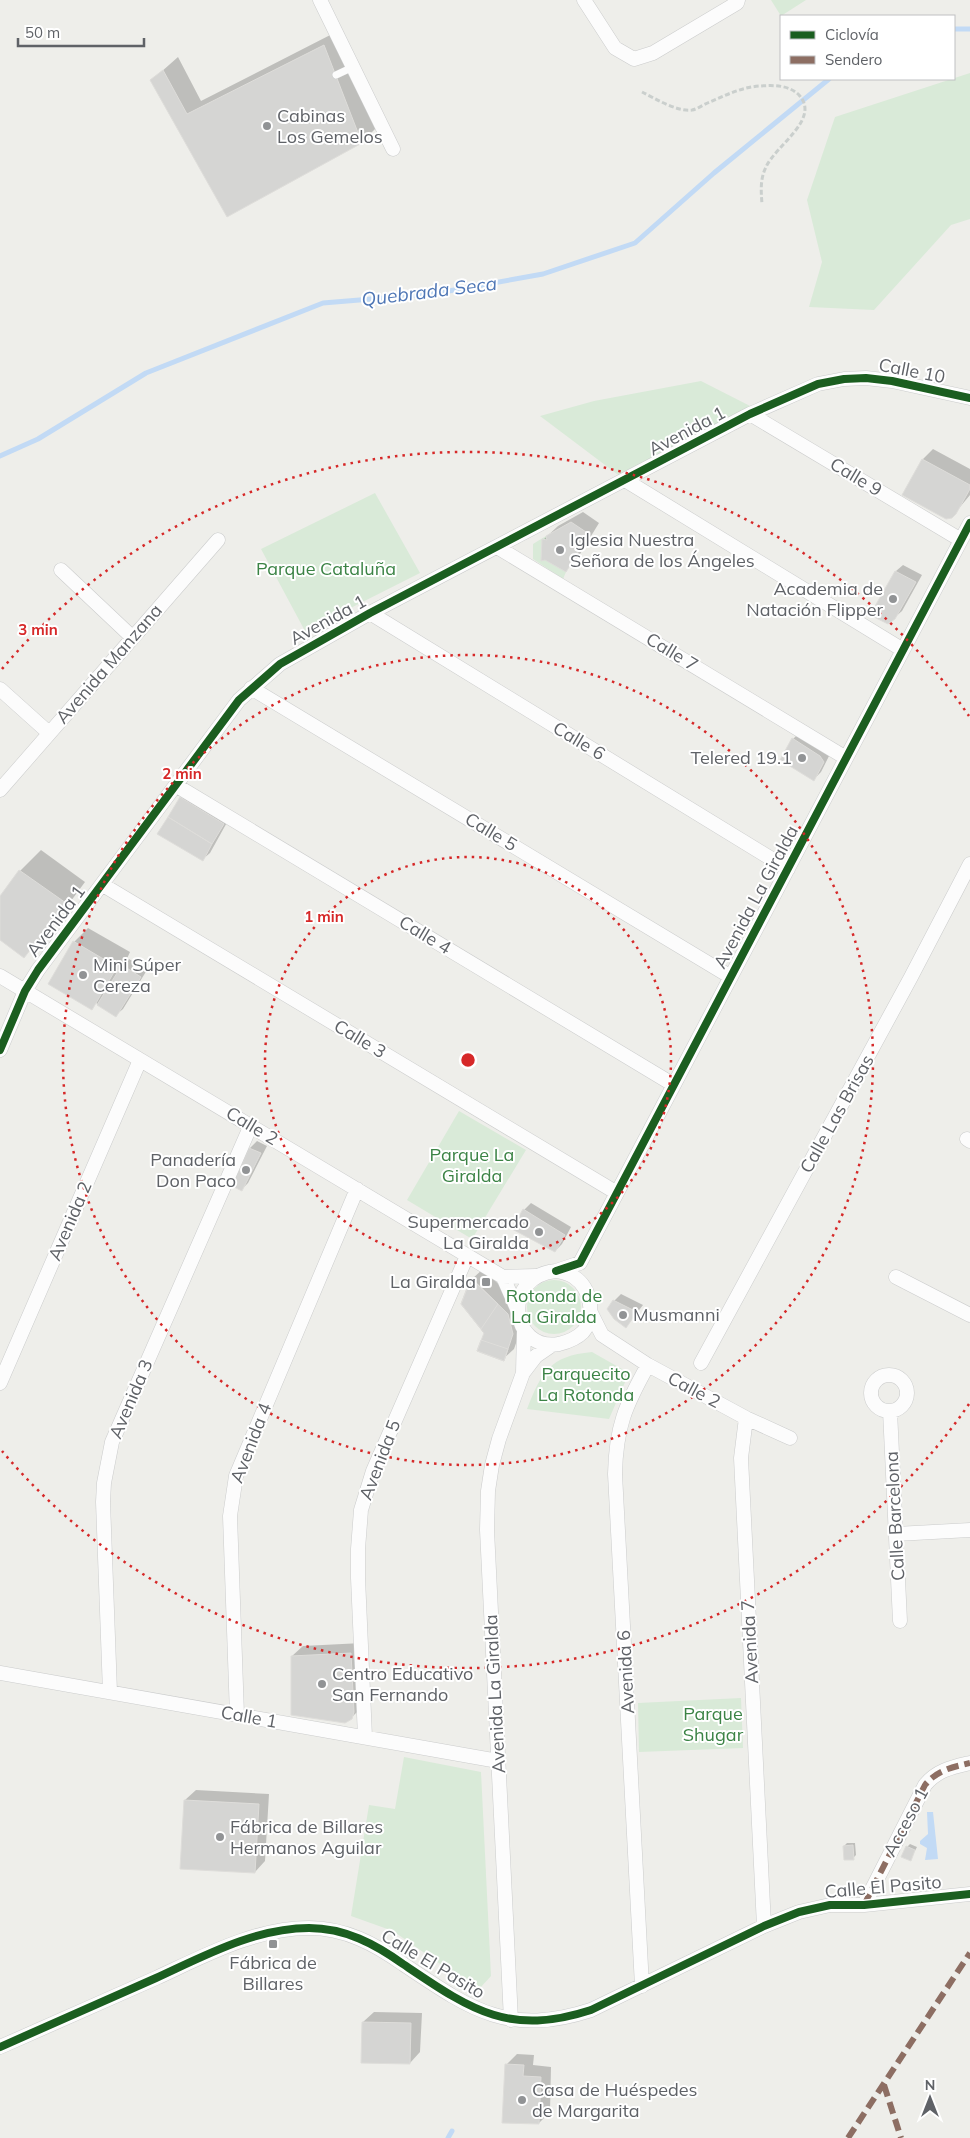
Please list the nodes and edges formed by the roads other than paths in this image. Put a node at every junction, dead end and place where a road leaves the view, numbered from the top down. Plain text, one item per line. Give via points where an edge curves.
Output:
1 (320, 0) edge
2 (584, 0) edge
3 (738, 0) edge
4 (353, 67) junction
5 (336, 75) dead end
6 (393, 148) dead end
7 (818, 384) joint
8 (970, 398) edge
9 (750, 414) junction
10 (625, 480) junction
11 (970, 523) edge
12 (218, 540) dead end
13 (961, 540) junction
14 (497, 547) junction
15 (61, 570) dead end
16 (370, 613) junction
17 (132, 637) junction
18 (903, 650) junction
19 (251, 688) junction
20 (0, 689) edge
21 (49, 733) junction
22 (846, 758) junction
23 (177, 786) junction
24 (0, 790) edge
25 (970, 864) edge
26 (788, 869) junction
27 (103, 885) junction
28 (0, 976) edge
29 (731, 977) junction
30 (25, 992) junction
31 (0, 1050) edge
32 (140, 1060) junction
33 (674, 1085) junction
34 (251, 1125) junction
35 (357, 1189) junction
36 (617, 1193) junction
37 (467, 1256) junction
38 (580, 1264) junction
39 (556, 1271) junction
40 (536, 1276) junction
41 (503, 1277) junction
42 (896, 1277) dead end
43 (584, 1287) junction
44 (518, 1311) junction
45 (590, 1311) junction
46 (970, 1315) edge
47 (524, 1330) junction
48 (602, 1335) junction
49 (576, 1338) junction
50 (552, 1345) junction
51 (701, 1363) dead end
52 (648, 1366) junction
53 (522, 1373) junction
54 (0, 1383) edge
55 (890, 1411) dead end
56 (746, 1418) junction
57 (790, 1438) dead end
58 (970, 1530) edge
59 (896, 1534) junction
60 (900, 1621) dead end
61 (0, 1673) edge
62 (110, 1692) junction
63 (237, 1714) junction
64 (365, 1737) junction
65 (498, 1761) junction
66 (970, 1763) edge
67 (970, 1894) edge
68 (864, 1905) junction
69 (764, 1926) junction
70 (642, 1986) junction
71 (511, 2020) junction
72 (0, 2047) edge

1 - 4 street
2 - 3 street via 615,48 634,59 653,53
4 - 5 lane
4 - 6 street
7 - 8 street, Calle 10 via 866,378
7 - 9 street, Avenida 1
9 - 10 street, Avenida 1
9 - 13 street, Calle 9
10 - 14 street, Avenida 1
10 - 18 street
11 - 13 street, Avenida La Giralda
12 - 17 street, Avenida Manzana
13 - 18 street, Avenida La Giralda
14 - 16 street, Avenida 1
14 - 22 street, Calle 7
15 - 17 street
16 - 19 street, Avenida 1 via 280,664
16 - 26 street, Calle 6
17 - 21 street, Avenida Manzana
18 - 22 street, Avenida La Giralda
19 - 23 street, Avenida 1
19 - 29 street, Calle 5
20 - 21 street
21 - 24 street, Avenida Manzana
22 - 26 street, Avenida La Giralda
23 - 27 street, Avenida 1
23 - 33 street, Calle 4
25 - 51 street, Calle Las Brisas
26 - 29 street, Avenida La Giralda
27 - 30 street, Avenida 1
27 - 36 street, Calle 3
28 - 30 street, Calle 2
29 - 33 street, Avenida La Giralda
30 - 31 street, Avenida 1
30 - 32 street, Calle 2
32 - 34 street, Calle 2
32 - 54 street, Avenida 2
33 - 36 street, Avenida La Giralda
34 - 35 street, Calle 2
34 - 62 street, Avenida 3 via 112,1442 103,1502
35 - 37 street, Calle 2
35 - 63 street, Avenida 4 via 236,1476 230,1516
36 - 38 street, Avenida La Giralda
37 - 41 street, Calle 2
37 - 64 street, Avenida 5 via 373,1471 361,1510 358,1578
38 - 39 street
38 - 43 street
39 - 40 street
39 - 43 street via 576,1278
40 - 41 street
40 - 44 street via 522,1292
41 - 44 street
42 - 46 street
43 - 45 street
44 - 47 street
45 - 48 street
45 - 49 street via 583,1331
47 - 50 street via 540,1343
47 - 53 street, Avenida La Giralda
48 - 49 street
48 - 52 street, Calle 2
49 - 50 street
50 - 53 street, Avenida La Giralda via 536,1356
52 - 56 street, Calle 2
52 - 70 street, Avenida 6 via 628,1400 620,1427 615,1474
53 - 65 street, Avenida La Giralda via 499,1439 488,1491
55 - 59 street, Calle Barcelona
56 - 57 street, Calle 2
56 - 69 street, Avenida 7 via 741,1458
58 - 59 street
59 - 60 street, Calle Barcelona
61 - 62 street, Calle 1
62 - 63 street, Calle 1
63 - 64 street, Calle 1
64 - 65 street, Calle 1
65 - 71 street, Avenida La Giralda
66 - 68 street, Acceso 1 via 933,1775 925,1784
67 - 68 street, Calle El Pasito
68 - 69 street, Calle El Pasito via 814,1908
69 - 70 street, Calle El Pasito
70 - 71 street, Calle El Pasito via 570,2017 547,2021
71 - 72 street, Calle El Pasito via 483,2012 456,1999 379,1947 338,1931 310,1928 276,1931 232,1944

